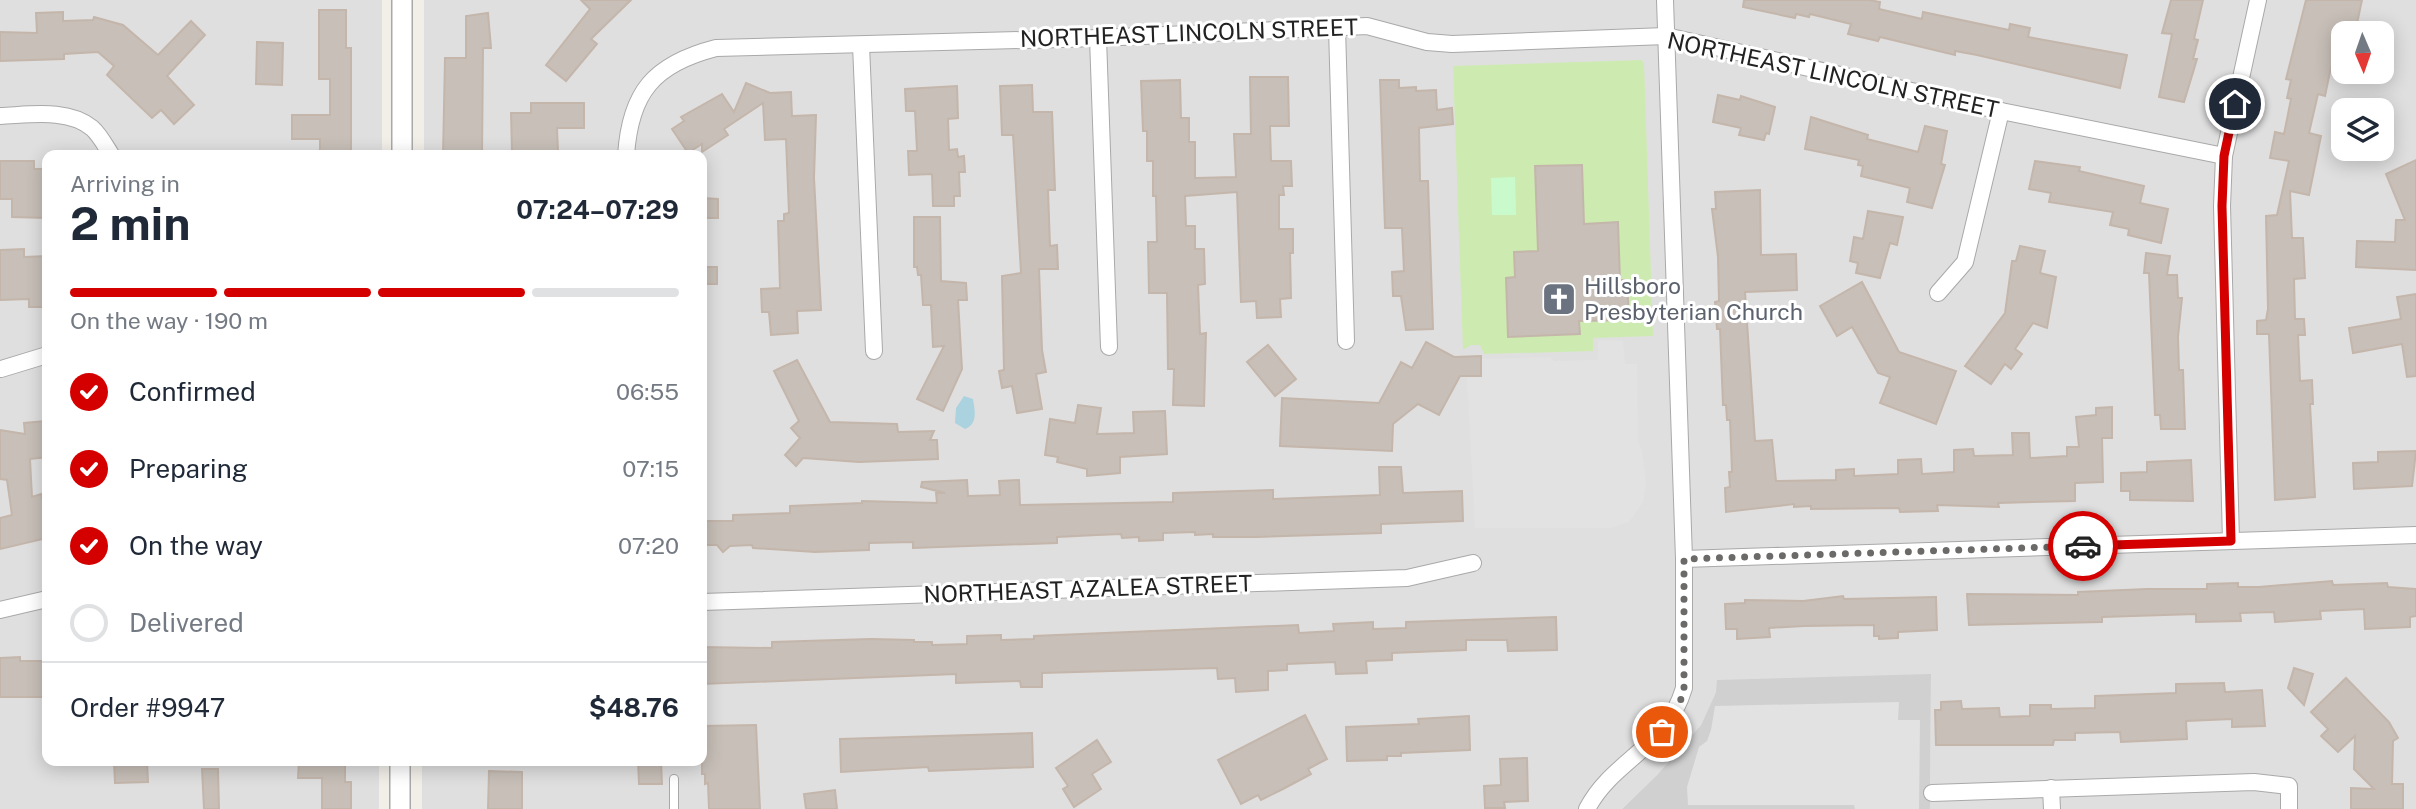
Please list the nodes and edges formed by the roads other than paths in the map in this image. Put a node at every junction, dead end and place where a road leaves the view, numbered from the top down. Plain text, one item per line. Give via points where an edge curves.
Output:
1 (402, 0) edge
2 (1665, 0) edge
3 (2258, 0) edge
4 (1337, 28) junction
5 (1666, 36) junction
6 (1098, 38) junction
7 (861, 44) junction
8 (2001, 111) junction
9 (0, 116) edge
10 (108, 150) edge
11 (402, 150) edge
12 (627, 150) edge
13 (2224, 156) junction
14 (1938, 293) dead end
15 (1346, 341) dead end
16 (1109, 347) dead end
17 (874, 351) dead end
18 (42, 357) edge
19 (1, 369) edge
20 (2416, 536) edge
21 (2231, 541) junction
22 (1684, 559) junction
23 (1473, 563) dead end
24 (42, 600) edge
25 (707, 602) edge
26 (0, 610) edge
27 (400, 766) edge
28 (674, 779) dead end
29 (2051, 788) junction
30 (1932, 793) dead end
31 (400, 809) edge
32 (674, 809) edge
33 (1587, 809) edge
34 (2052, 809) edge
35 (2289, 809) edge

1 - 11 street
2 - 5 street
3 - 13 street
4 - 5 street, NORTHEAST LINCOLN STREET via 1367,26 1452,44
4 - 6 street, NORTHEAST LINCOLN STREET
4 - 15 street
5 - 8 street, NORTHEAST LINCOLN STREET
5 - 22 street
6 - 7 street, NORTHEAST LINCOLN STREET
6 - 16 street
7 - 12 street, NORTHEAST LINCOLN STREET via 716,48 684,56 652,81 634,106
7 - 17 street
8 - 13 street, NORTHEAST LINCOLN STREET
8 - 14 street via 1965,262
9 - 10 street via 70,117 93,129
13 - 21 street
18 - 19 street
20 - 21 street
21 - 22 street
22 - 33 street via 1686,664 1679,706 1662,732 1607,781
23 - 25 street, NORTHEAST AZALEA STREET via 1407,578
24 - 26 street
27 - 31 street
28 - 32 lane
29 - 30 street
29 - 34 street
29 - 35 street via 2254,782 2289,786

